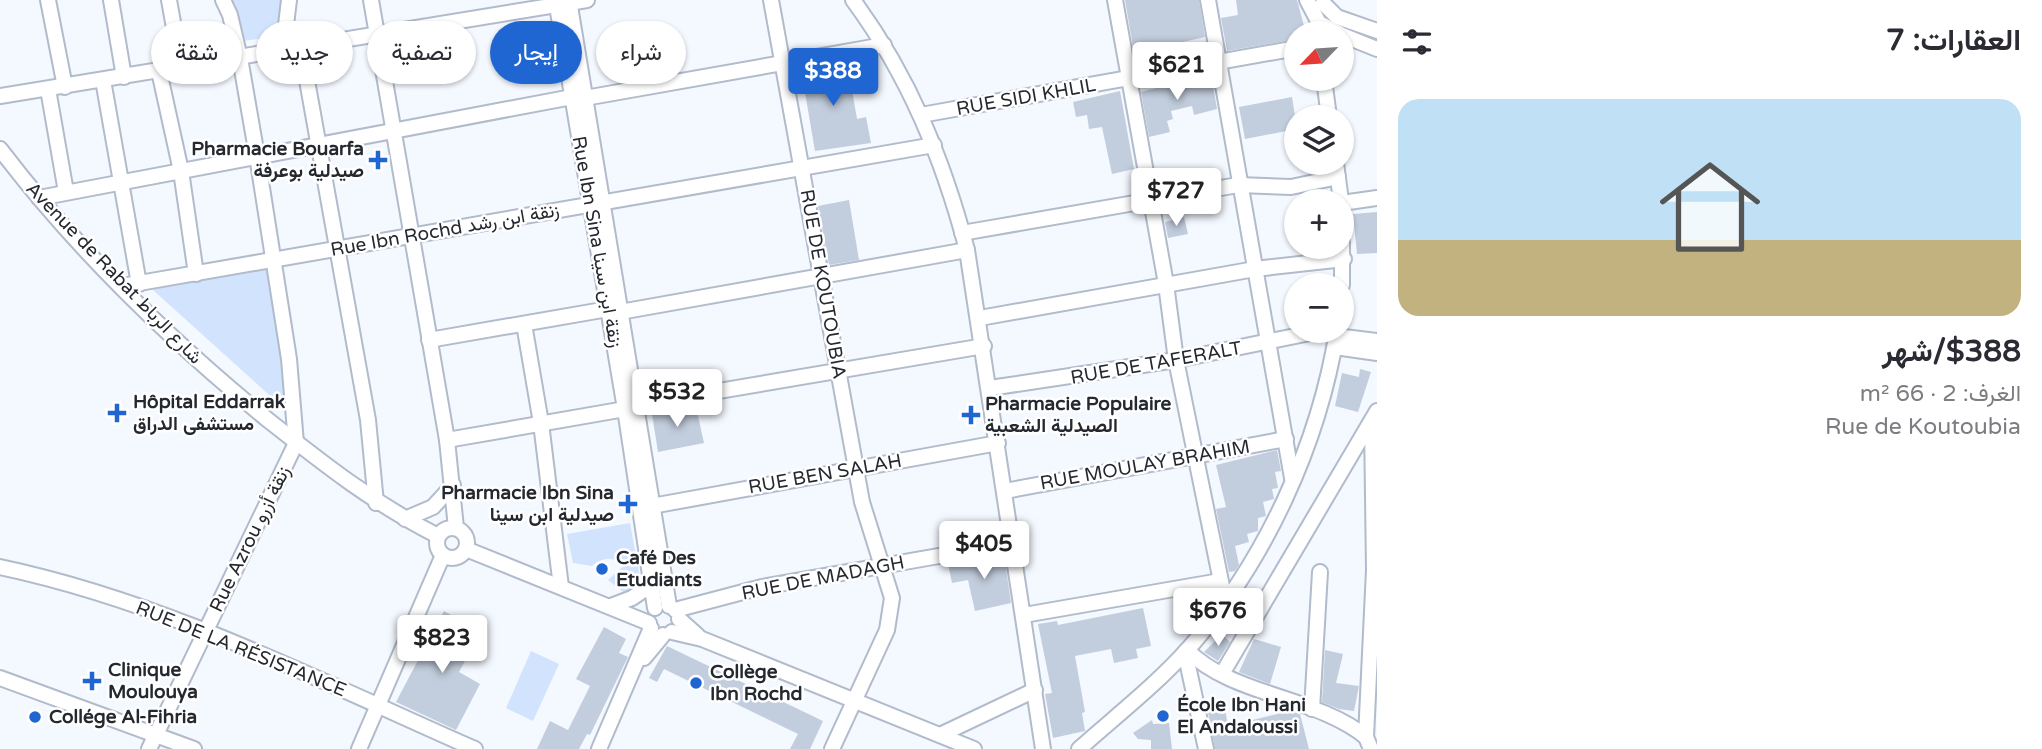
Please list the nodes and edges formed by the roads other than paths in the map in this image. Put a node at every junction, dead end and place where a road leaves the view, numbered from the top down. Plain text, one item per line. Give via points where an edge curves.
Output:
1 (48, 0) edge
2 (111, 0) edge
3 (169, 0) edge
4 (223, 0) edge
5 (289, 0) edge
6 (371, 0) edge
7 (587, 0) edge
8 (771, 0) edge
9 (853, 0) edge
10 (1115, 0) edge
11 (1208, 0) edge
12 (1307, 0) edge
13 (563, 2) edge
14 (1323, 2) edge
15 (173, 21) edge
16 (231, 21) edge
17 (286, 21) edge
18 (375, 21) edge
19 (456, 21) edge
20 (1314, 21) edge
21 (1317, 21) edge
22 (1377, 31) edge
23 (1354, 39) edge
24 (884, 45) junction
25 (1377, 49) edge
26 (1284, 50) edge
27 (1220, 61) junction
28 (783, 63) junction
29 (242, 70) edge
30 (151, 72) edge
31 (124, 77) junction
32 (103, 80) junction
33 (1129, 80) junction
34 (162, 84) edge
35 (308, 84) edge
36 (386, 84) edge
37 (65, 86) junction
38 (48, 89) junction
39 (0, 96) edge
40 (579, 97) junction
41 (921, 115) junction
42 (394, 130) junction
43 (319, 145) junction
44 (934, 145) junction
45 (0, 149) edge
46 (257, 156) junction
47 (803, 168) junction
48 (181, 170) junction
49 (1323, 175) edge
50 (122, 182) junction
51 (1238, 185) junction
52 (66, 192) junction
53 (39, 198) junction
54 (1377, 198) edge
55 (1151, 201) junction
56 (1354, 201) edge
57 (596, 204) junction
58 (962, 233) junction
59 (412, 236) junction
60 (336, 250) junction
61 (967, 250) junction
62 (1343, 259) joint
63 (272, 261) junction
64 (1255, 269) junction
65 (1342, 273) edge
66 (196, 274) junction
67 (822, 275) junction
68 (139, 284) junction
69 (1166, 284) junction
70 (122, 286) junction
71 (614, 310) junction
72 (980, 318) junction
73 (524, 324) junction
74 (1284, 339) edge
75 (1354, 339) edge
76 (429, 340) junction
77 (1377, 341) edge
78 (1268, 343) junction
79 (1335, 343) edge
80 (1350, 343) edge
81 (984, 346) junction
82 (1377, 353) edge
83 (1176, 360) junction
84 (839, 370) junction
85 (990, 388) junction
86 (630, 407) junction
87 (1375, 416) edge
88 (541, 423) junction
89 (1286, 439) junction
90 (447, 440) junction
91 (296, 443) junction
92 (998, 443) junction
93 (1195, 456) junction
94 (856, 468) junction
95 (1292, 479) junction
96 (453, 485) junction
97 (1005, 491) junction
98 (376, 503) junction
99 (652, 506) junction
100 (405, 519) junction
101 (456, 528) junction
102 (438, 536) junction
103 (1013, 543) junction
104 (466, 549) junction
105 (443, 555) junction
106 (883, 566) junction
107 (0, 567) edge
108 (1320, 572) dead end
109 (1220, 581) junction
110 (651, 585) junction
111 (561, 587) junction
112 (1225, 601) junction
113 (615, 608) junction
114 (1024, 615) junction
115 (663, 619) junction
116 (206, 631) junction
117 (1186, 651) junction
118 (1222, 674) junction
119 (0, 678) edge
120 (1035, 690) junction
121 (854, 700) junction
122 (378, 706) junction
123 (1312, 709) junction
124 (156, 733) junction
125 (940, 735) junction
126 (1368, 743) edge
127 (957, 746) edge
128 (149, 749) edge
129 (194, 749) edge
130 (359, 749) edge
131 (475, 749) edge
132 (599, 749) edge
133 (832, 749) edge
134 (974, 749) edge
135 (1044, 749) edge
136 (1079, 749) edge
137 (1206, 749) edge

1 - 37 street
2 - 31 street
3 - 15 street
4 - 16 street
5 - 17 street
6 - 18 street
7 - 13 street
8 - 28 street, RUE DE KOUTOUBIA
9 - 24 street
10 - 33 street
11 - 27 street
12 - 20 street
13 - 19 street
13 - 40 street, Rue Ibn Sina زنقة ابن سينا
14 - 21 street
14 - 22 street via 1336,17
23 - 25 street
24 - 28 street
24 - 41 street
26 - 27 street, RUE SIDI KHLIL
27 - 33 street, RUE SIDI KHLIL
27 - 51 street
28 - 40 street
28 - 47 street, RUE DE KOUTOUBIA
29 - 46 street
30 - 31 street
31 - 32 street
32 - 37 street
32 - 50 street
33 - 41 street, RUE SIDI KHLIL
33 - 55 street
34 - 48 street
35 - 43 street
36 - 42 street
37 - 38 street
38 - 39 street
38 - 52 street
40 - 42 street
40 - 57 street, Rue Ibn Sina زنقة ابن سينا
41 - 44 street
42 - 43 street
42 - 59 street
43 - 46 street
43 - 60 street
44 - 47 street, Rue Ibn Rochd زنقة ابن رشد
44 - 58 street
45 - 53 street, Avenue de Rabat شارع الرباط
46 - 48 street
46 - 63 street
47 - 57 street, Rue Ibn Rochd زنقة ابن رشد
47 - 67 street, RUE DE KOUTOUBIA
48 - 50 street
48 - 66 street
49 - 51 street via 1291,187
50 - 52 street
50 - 68 street
51 - 55 street
51 - 64 street
52 - 53 street
53 - 70 street, Avenue de Rabat شارع الرباط
54 - 56 street
55 - 58 street
55 - 69 street
57 - 59 street, Rue Ibn Rochd زنقة ابن رشد
57 - 71 street, Rue Ibn Sina زنقة ابن سينا
58 - 61 street
59 - 60 street, Rue Ibn Rochd زنقة ابن رشد
59 - 76 street
60 - 63 street, Rue Ibn Rochd زنقة ابن رشد
60 - 98 street via 368,419
61 - 67 street
61 - 72 street
62 - 64 street
62 - 65 street
63 - 66 street, Rue Ibn Rochd زنقة ابن رشد
63 - 91 street via 289,359
64 - 69 street
64 - 78 street
66 - 68 street, Rue Ibn Rochd زنقة ابن رشد
67 - 71 street
67 - 84 street, RUE DE KOUTOUBIA
68 - 70 street, Rue Ibn Rochd زنقة ابن رشد
69 - 72 street
69 - 83 street
70 - 91 street, Avenue de Rabat شارع الرباط via 200,363
71 - 73 street
71 - 86 street, Rue Ibn Sina زنقة ابن سينا
72 - 81 street
73 - 76 street
73 - 88 street
74 - 78 street, RUE DE TAFERALT
75 - 77 street
76 - 90 street
78 - 83 street, RUE DE TAFERALT
78 - 89 street
79 - 95 street via 1317,414
80 - 82 street
81 - 84 street
81 - 85 street
83 - 85 street, RUE DE TAFERALT
83 - 93 street
84 - 86 street
84 - 94 street, RUE DE KOUTOUBIA
85 - 92 street
86 - 88 street
86 - 99 street, Rue Ibn Sina زنقة ابن سينا
86 - 110 street, Rue Ibn Sina زنقة ابن سينا
87 - 118 street
87 - 126 street
88 - 90 street
88 - 111 street
89 - 93 street, RUE MOULAY BRAHIM
89 - 95 street
90 - 96 street
91 - 98 street, Avenue de Rabat شارع الرباط
91 - 116 street, Rue Azrou زنقة أزرو
92 - 94 street, RUE BEN SALAH
92 - 97 street
93 - 97 street, RUE MOULAY BRAHIM
93 - 109 street
94 - 99 street, RUE BEN SALAH
94 - 106 street, RUE DE KOUTOUBIA via 867,524
95 - 112 street via 1263,540
96 - 100 street via 432,507
96 - 101 street
97 - 103 street
98 - 100 street, Avenue de Rabat شارع الرباط
99 - 115 street, Rue Ibn Sina زنقة ابن سينا
100 - 102 street, Avenue de Rabat شارع الرباط
101 - 102 street via 446,528
101 - 104 street via 465,534
102 - 105 street via 437,546
103 - 106 street, RUE DE MADAGH
103 - 114 street
104 - 105 street via 458,557
104 - 111 street
105 - 122 street
106 - 115 street, RUE DE MADAGH via 762,587
106 - 121 street, RUE DE KOUTOUBIA via 891,590 891,614
107 - 116 street, RUE DE LA RÉSISTANCE via 104,595
108 - 123 street
109 - 112 street
109 - 114 street
110 - 113 street
110 - 115 street, Rue Ibn Sina زنقة ابن سينا
111 - 113 street
112 - 117 street
113 - 115 street
114 - 120 street
115 - 121 street
115 - 132 street
116 - 122 street, RUE DE LA RÉSISTANCE
116 - 124 street, Rue Azrou زنقة أزرو
117 - 118 street
117 - 136 street
117 - 137 street
118 - 123 street
119 - 124 street
120 - 125 street
120 - 135 street
121 - 125 street
121 - 133 street, RUE DE KOUTOUBIA
122 - 130 street
122 - 131 street, RUE DE LA RÉSISTANCE
123 - 126 street via 1341,720
124 - 128 street, Rue Azrou زنقة أزرو
124 - 129 street
125 - 127 street
127 - 134 street

